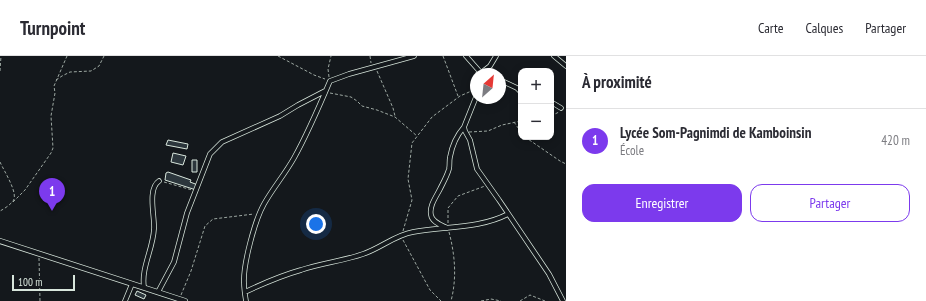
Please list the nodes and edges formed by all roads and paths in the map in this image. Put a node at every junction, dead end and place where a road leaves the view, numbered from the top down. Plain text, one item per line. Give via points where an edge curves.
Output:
1 (1, 56) edge
2 (67, 56) edge
3 (104, 56) edge
4 (278, 56) edge
5 (331, 56) edge
6 (370, 56) edge
7 (414, 56) edge
8 (443, 56) edge
9 (466, 56) edge
10 (496, 56) edge
11 (554, 56) edge
12 (566, 66) edge
13 (373, 67) junction
14 (476, 68) edge
15 (487, 68) edge
16 (0, 71) edge
17 (55, 81) junction
18 (330, 81) junction
19 (506, 83) edge
20 (518, 89) edge
21 (326, 91) junction
22 (470, 92) edge
23 (458, 97) junction
24 (473, 104) edge
25 (554, 104) edge
26 (561, 108) joint
27 (554, 114) edge
28 (395, 117) junction
29 (518, 121) edge
30 (514, 122) junction
31 (518, 128) edge
32 (464, 129) junction
33 (417, 136) junction
34 (529, 140) edge
35 (0, 162) edge
36 (566, 164) edge
37 (159, 181) joint
38 (487, 184) junction
39 (196, 191) junction
40 (13, 202) junction
41 (0, 211) edge
42 (260, 214) junction
43 (508, 214) junction
44 (448, 228) junction
45 (402, 235) junction
46 (0, 241) edge
47 (39, 254) junction
48 (132, 284) junction
49 (144, 287) junction
50 (158, 292) junction
51 (245, 292) junction
52 (179, 299) junction
53 (40, 301) edge
54 (125, 301) edge
55 (185, 301) edge
56 (246, 301) edge
57 (441, 301) edge
58 (451, 301) edge
59 (481, 301) edge
60 (501, 301) edge
61 (520, 301) edge
62 (545, 301) edge
63 (563, 301) edge

1 - 16 path
2 - 17 path
3 - 17 path via 99,66 91,71 70,72
4 - 18 path
5 - 18 path via 328,69
6 - 13 path
7 - 13 street
8 - 23 path
9 - 14 street
10 - 15 street
11 - 12 street
13 - 18 street
13 - 28 path
17 - 40 path via 51,116 53,148 25,190
18 - 21 street
19 - 20 street
21 - 28 path via 351,97 362,106
21 - 39 street via 280,116 222,142 210,154
21 - 42 street via 310,128
22 - 23 path
23 - 33 path via 432,117
24 - 32 street
25 - 26 street
26 - 27 path
28 - 33 path
29 - 30 path
30 - 31 path
30 - 32 path via 488,131
32 - 38 street via 470,140 477,169
32 - 44 street via 458,133 449,168 430,209 432,219
33 - 45 path via 412,143 408,179 412,200
34 - 36 path
35 - 40 path via 14,191
37 - 39 path
37 - 49 street via 153,198 154,234 143,275
38 - 43 street
38 - 44 path via 458,196 448,208
39 - 50 street via 187,213 174,262
40 - 41 path
42 - 51 street via 244,271
42 - 52 path via 213,219 205,226
43 - 44 street via 490,221
43 - 63 street via 549,274
44 - 45 street
44 - 58 path via 455,262
45 - 51 street via 364,254 301,270
45 - 57 path via 430,290
46 - 47 street
47 - 48 street
47 - 53 path
48 - 49 street
48 - 54 street
49 - 50 street
50 - 52 street
51 - 56 street
52 - 55 street
59 - 60 path
61 - 62 path via 530,295

